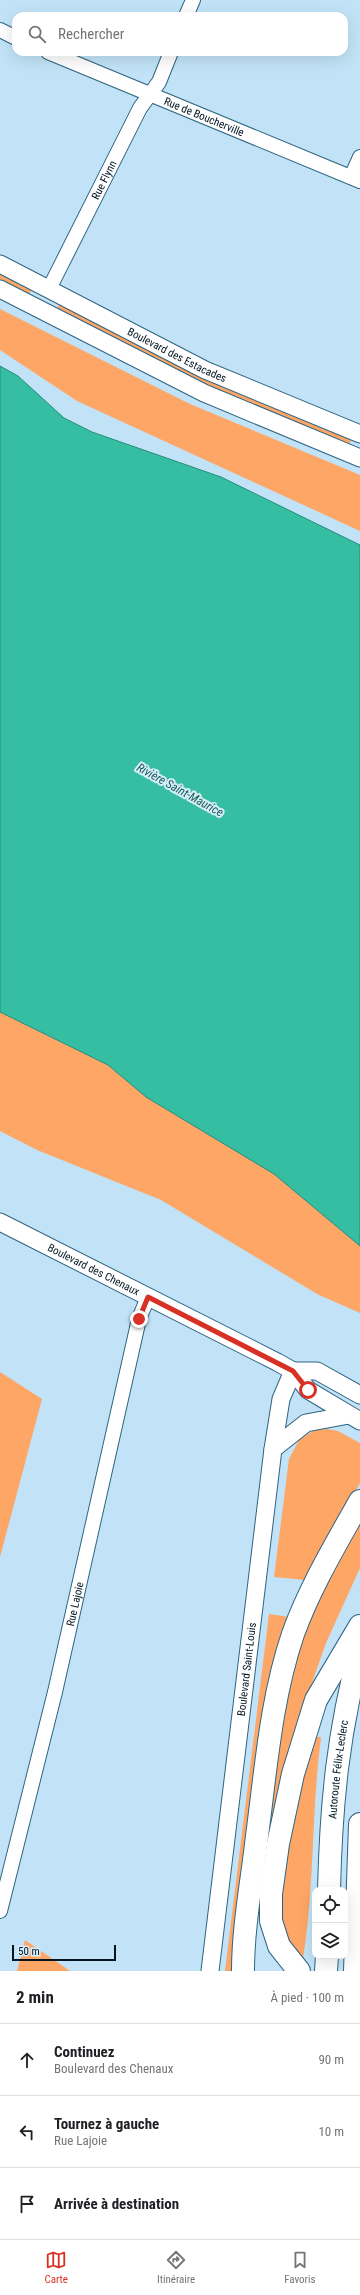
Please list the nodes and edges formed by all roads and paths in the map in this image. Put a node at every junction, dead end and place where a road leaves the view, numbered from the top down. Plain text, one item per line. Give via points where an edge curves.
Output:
1 (193, 0) edge
2 (188, 12) edge
3 (0, 30) edge
4 (12, 36) edge
5 (58, 56) edge
6 (169, 56) edge
7 (150, 94) junction
8 (360, 157) edge
9 (356, 179) edge
10 (0, 264) edge
11 (0, 289) edge
12 (49, 289) junction
13 (39, 309) junction
14 (360, 434) edge
15 (360, 458) edge
16 (0, 1222) edge
17 (148, 1297) junction
18 (293, 1371) junction
19 (360, 1395) edge
20 (355, 1418) edge
21 (273, 1449) junction
22 (360, 1502) edge
23 (360, 1626) edge
24 (360, 1650) edge
25 (360, 1824) edge
26 (329, 1887) edge
27 (0, 1911) edge
28 (327, 1959) edge
29 (210, 1971) edge
30 (243, 1971) edge
31 (299, 1971) edge
32 (326, 1971) edge
33 (355, 1971) edge

1 - 2 street
3 - 4 street
5 - 7 street, Rue de Boucherville
6 - 7 street, Rue Flynn via 159,82
7 - 9 street, Rue de Boucherville
7 - 12 street, Rue Flynn via 140,108
8 - 9 street
10 - 12 street, Boulevard des Estacades
11 - 13 street, Boulevard des Estacades
12 - 13 street, Rue Flynn
12 - 14 street, Boulevard des Estacades via 205,370
13 - 15 street, Boulevard des Estacades via 204,393
16 - 17 street, Boulevard des Chenaux
17 - 18 street, Boulevard des Chenaux
17 - 27 street, Rue Lajoie via 139,1319 55,1692
18 - 19 street, Boulevard des Chenaux via 317,1370
18 - 20 street, Boulevard des Chenaux via 308,1390
18 - 21 street, Boulevard Saint-Louis via 281,1399
20 - 21 street via 306,1423
21 - 29 street, Boulevard Saint-Louis
22 - 30 highway via 309,1595 282,1671 270,1734 245,1932
23 - 31 highway via 316,1700 293,1774 278,1844 271,1894 272,1921 279,1946
24 - 26 highway, Autoroute Félix-Leclerc via 345,1711 337,1761
25 - 33 highway
28 - 32 highway

